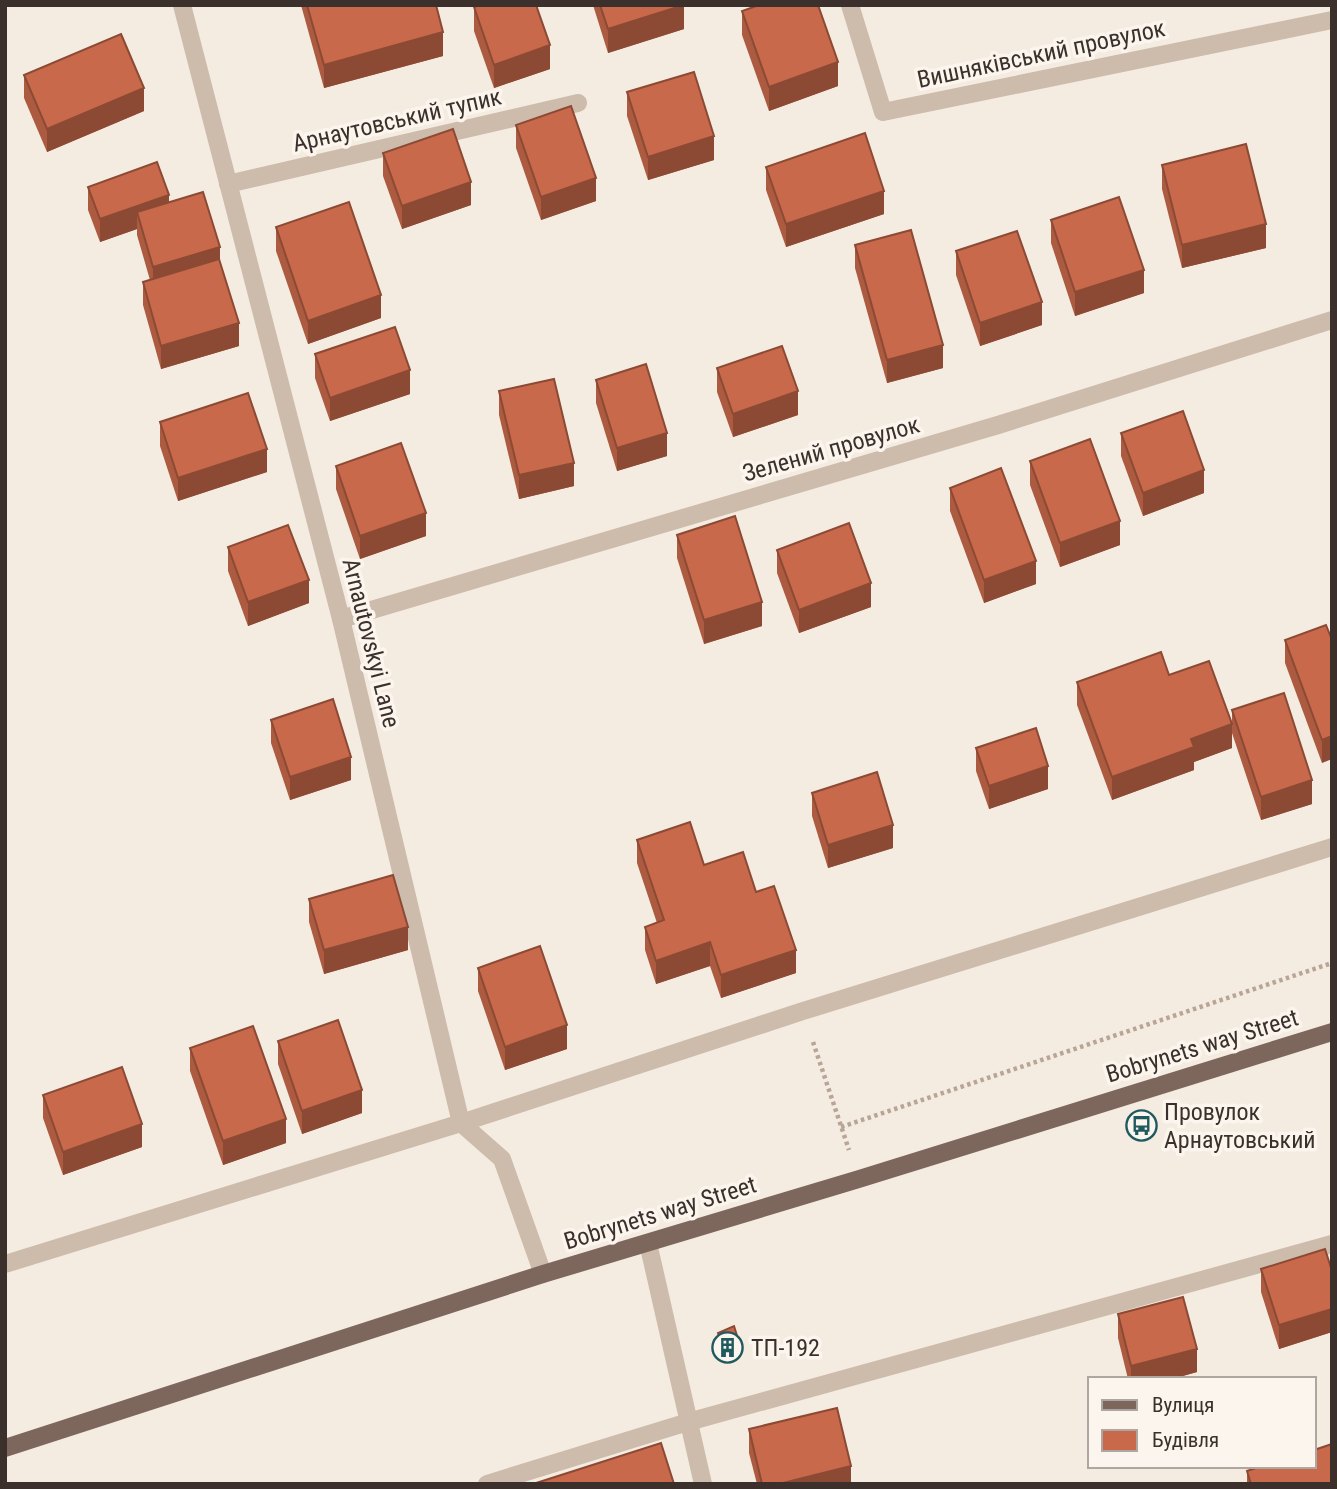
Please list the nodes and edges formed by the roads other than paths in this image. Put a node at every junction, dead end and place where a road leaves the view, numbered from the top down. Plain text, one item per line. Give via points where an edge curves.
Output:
1 (181, 5) edge
2 (850, 5) edge
3 (1332, 20) edge
4 (578, 103) dead end
5 (228, 184) junction
6 (1332, 320) edge
7 (341, 619) junction
8 (1332, 847) edge
9 (1332, 1032) edge
10 (461, 1123) junction
11 (648, 1242) junction
12 (1332, 1244) edge
13 (5, 1264) edge
14 (543, 1274) junction
15 (688, 1422) junction
16 (5, 1448) edge
17 (487, 1484) edge
18 (703, 1484) edge

1 - 5 street, Arnautovskyi Lane
2 - 3 street, Вишняківський провулок via 883,112
4 - 5 street, Арнаутовський тупик
5 - 7 street, Arnautovskyi Lane
6 - 7 street, Зелений провулок via 998,425
7 - 10 street, Arnautovskyi Lane
8 - 10 street
9 - 11 main road, Bobrynets way Street
10 - 13 street
10 - 14 street via 502,1159
11 - 14 main road, Bobrynets way Street
11 - 15 street
12 - 15 street
14 - 16 main road, Bobrynets way Street
15 - 17 street
15 - 18 street

